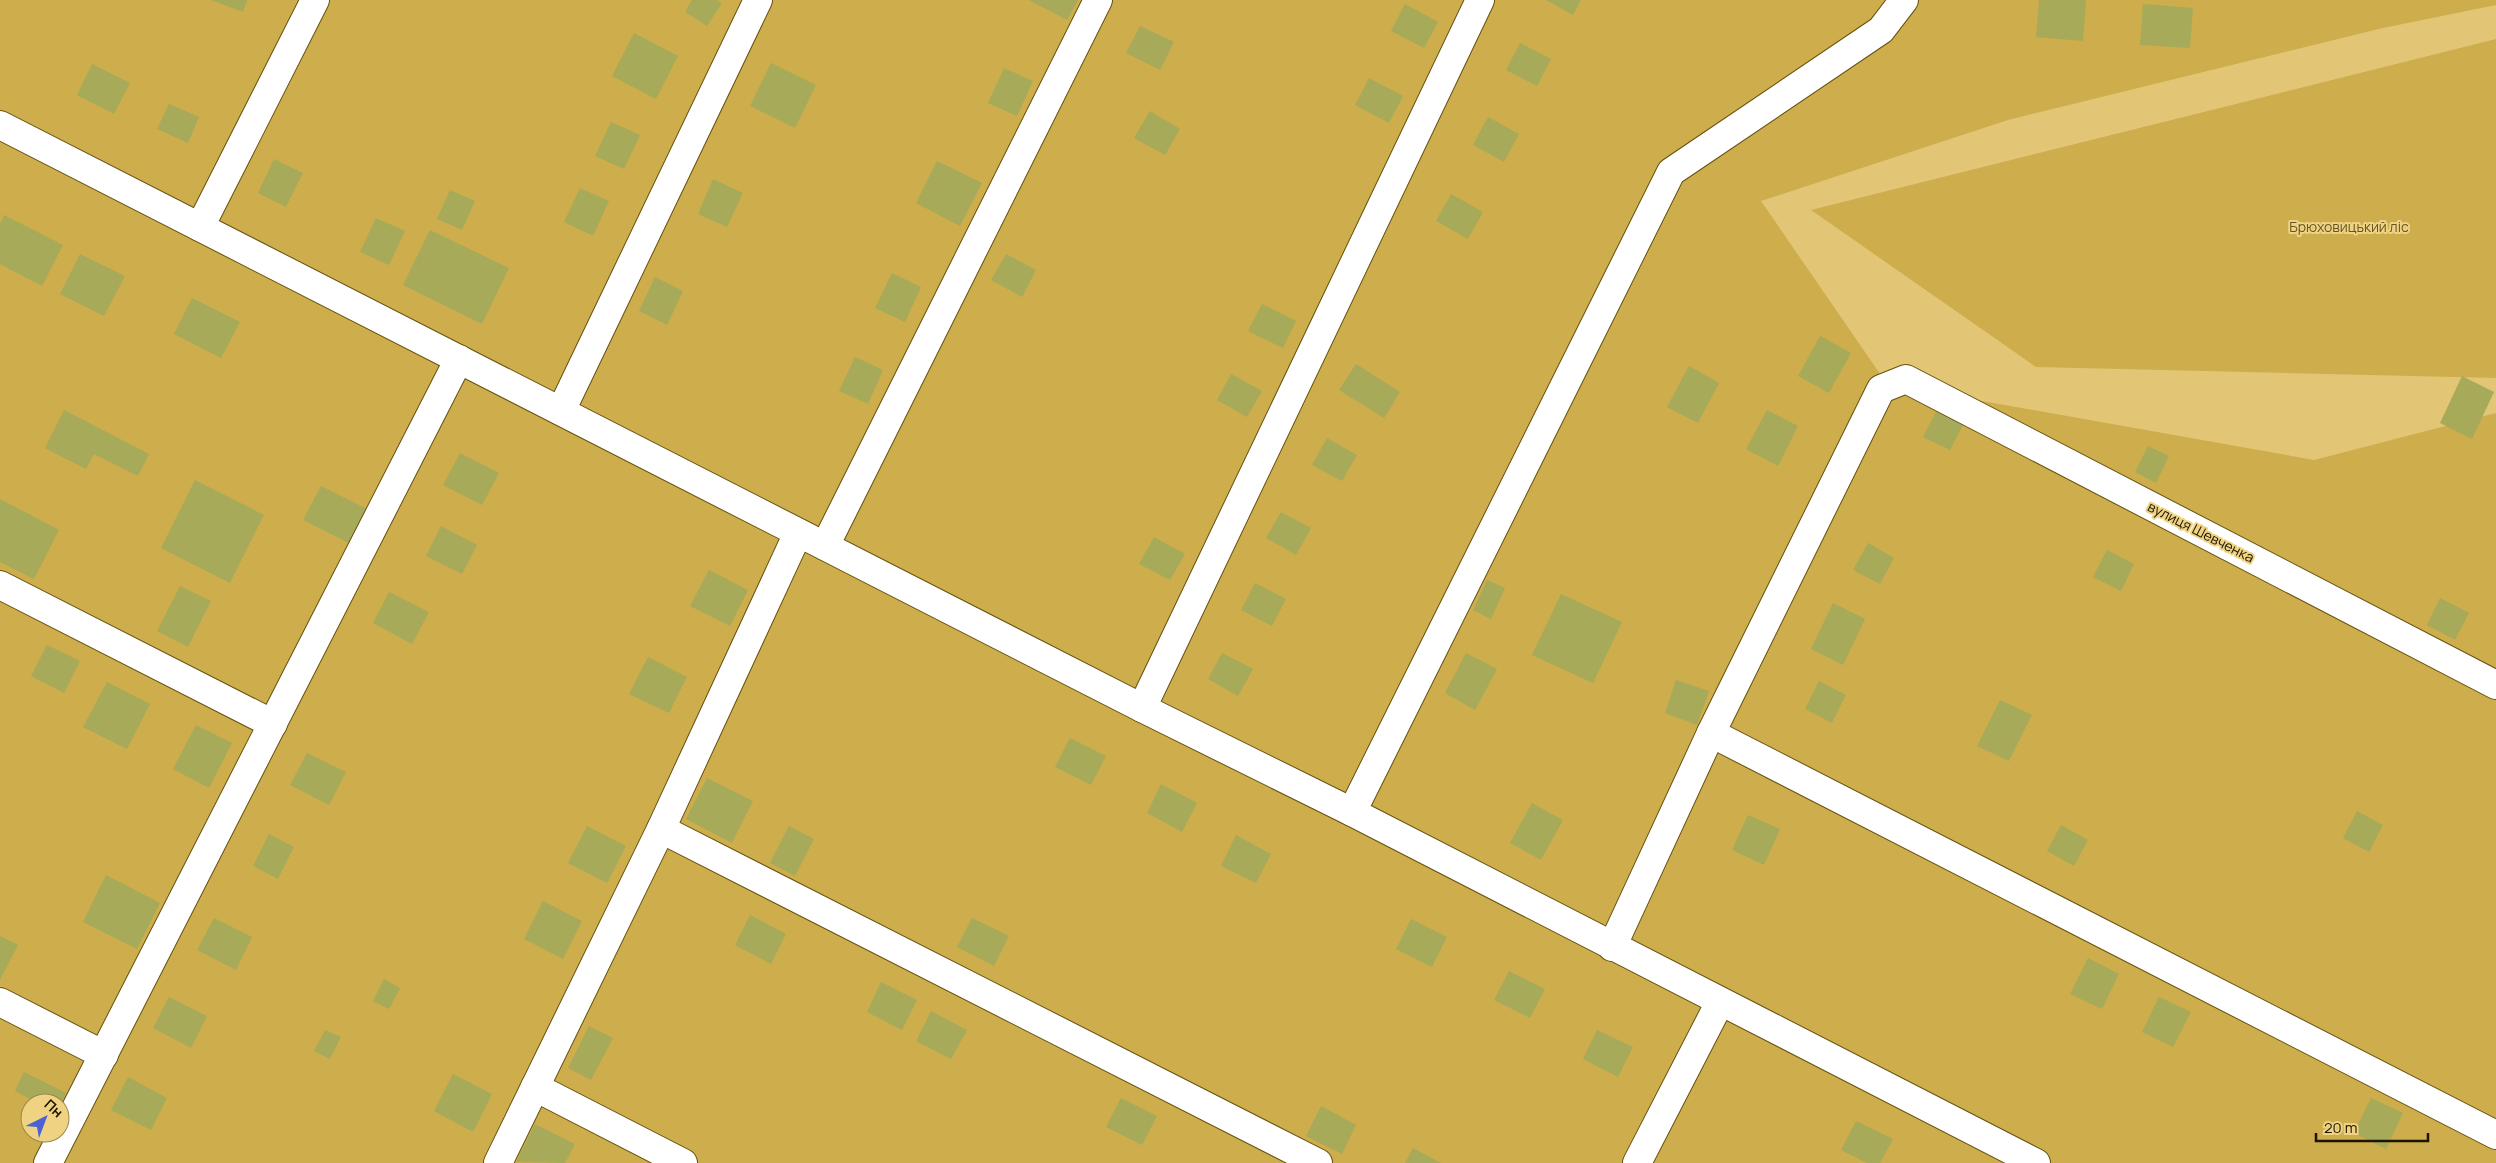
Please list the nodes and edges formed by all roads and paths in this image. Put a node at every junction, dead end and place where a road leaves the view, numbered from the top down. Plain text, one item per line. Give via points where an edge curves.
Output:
1 (316, 0) edge
2 (758, 0) edge
3 (1098, 0) edge
4 (1480, 0) edge
5 (1904, 0) edge
6 (0, 125) edge
7 (200, 227) junction
8 (459, 359) junction
9 (561, 411) junction
10 (798, 532) junction
11 (825, 546) junction
12 (0, 585) edge
13 (2496, 685) edge
14 (1142, 708) junction
15 (273, 724) junction
16 (1711, 733) junction
17 (1352, 812) junction
18 (662, 829) junction
19 (1612, 947) junction
20 (0, 1002) edge
21 (1720, 1002) junction
22 (104, 1055) junction
23 (535, 1087) junction
24 (2496, 1135) edge
25 (48, 1163) edge
26 (498, 1163) edge
27 (683, 1163) edge
28 (1318, 1163) edge
29 (1638, 1163) edge
30 (2036, 1163) edge

1 - 7 street
2 - 9 street
3 - 11 street
4 - 14 street
5 - 17 street via 1881,30 1671,172
6 - 7 street
7 - 8 street
8 - 9 street
8 - 15 street
9 - 10 street
10 - 11 street
10 - 18 street
11 - 14 street
12 - 15 street
13 - 16 street, вулиця Шевченка via 1906,379 1881,389
14 - 17 street
15 - 22 street
16 - 19 street
16 - 24 street
17 - 19 street
18 - 23 street
18 - 28 street
19 - 21 street
20 - 22 street
21 - 29 street
21 - 30 street
22 - 25 street
23 - 26 street
23 - 27 street

